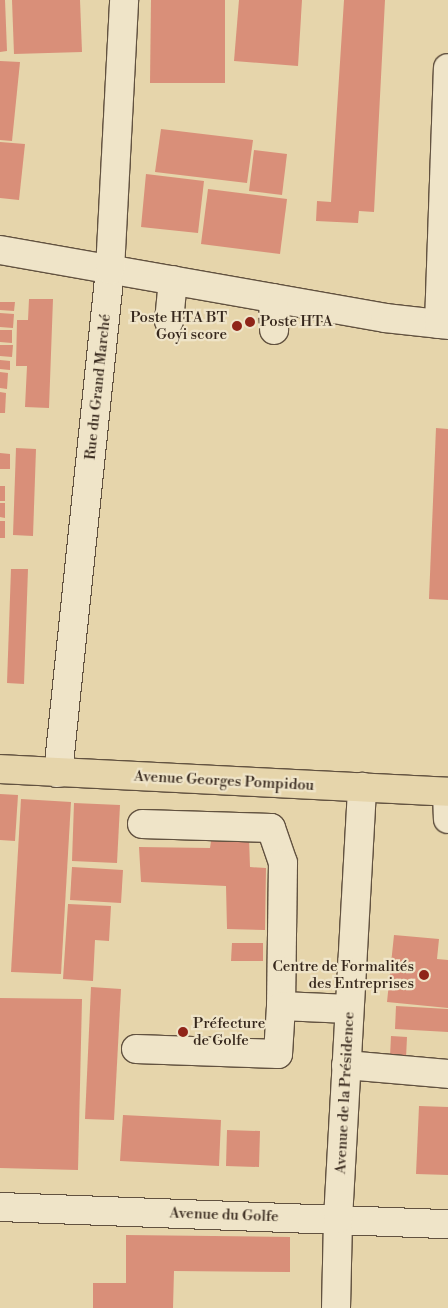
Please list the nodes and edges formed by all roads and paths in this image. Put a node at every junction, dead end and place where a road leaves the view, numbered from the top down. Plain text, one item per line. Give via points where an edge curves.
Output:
1 (124, 0) edge
2 (448, 68) edge
3 (0, 250) edge
4 (110, 270) junction
5 (173, 280) junction
6 (273, 298) junction
7 (169, 321) dead end
8 (444, 325) edge
9 (274, 330) dead end
10 (0, 769) edge
11 (58, 772) junction
12 (362, 787) junction
13 (448, 792) edge
14 (448, 819) edge
15 (142, 824) dead end
16 (281, 1006) junction
17 (350, 1009) junction
18 (136, 1048) dead end
19 (346, 1065) junction
20 (448, 1074) edge
21 (0, 1207) edge
22 (338, 1219) junction
23 (448, 1224) edge
24 (336, 1308) edge

1 - 4 street, Rue du Grand Marché
2 - 8 street
3 - 4 street
4 - 5 street
4 - 11 street, Rue du Grand Marché
5 - 6 street
5 - 7 street
6 - 8 street
6 - 9 street
10 - 11 main road, Avenue Georges Pompidou
11 - 12 main road, Avenue Georges Pompidou
12 - 13 main road, Avenue Georges Pompidou
12 - 17 street, Avenue de la Présidence
13 - 14 street
15 - 16 street via 271,828 283,863
16 - 17 street
16 - 18 street via 278,1054
17 - 19 street, Avenue de la Présidence
19 - 20 street
19 - 22 street, Avenue de la Présidence
21 - 22 street, Avenue du Golfe
22 - 23 street, Avenue du Golfe
22 - 24 street, Avenue de la Présidence

